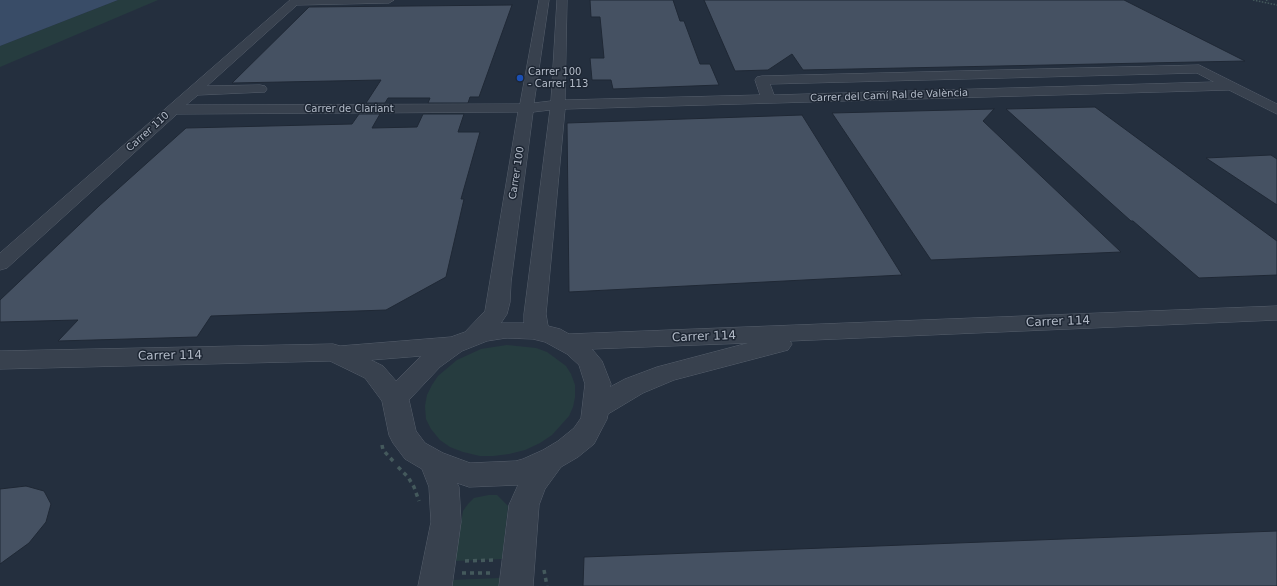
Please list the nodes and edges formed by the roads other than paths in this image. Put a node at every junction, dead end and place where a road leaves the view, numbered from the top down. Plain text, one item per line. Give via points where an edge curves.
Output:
1 (389, 0) edge
2 (544, 0) edge
3 (562, 0) edge
4 (295, 1) edge
5 (1231, 86) junction
6 (260, 89) dead end
7 (193, 91) junction
8 (768, 99) junction
9 (558, 106) junction
10 (527, 108) junction
11 (172, 110) junction
12 (1277, 110) edge
13 (0, 264) edge
14 (1277, 312) edge
15 (840, 331) junction
16 (538, 332) junction
17 (464, 341) junction
18 (574, 342) junction
19 (340, 354) junction
20 (0, 360) edge
21 (395, 398) junction
22 (596, 408) junction
23 (553, 458) junction
24 (433, 461) junction
25 (445, 580) edge
26 (507, 580) edge

1 - 4 street
2 - 10 street, Carrer 100
3 - 9 street
4 - 7 street, Carrer 110
5 - 8 street, Carrer del Camí Ral de València
5 - 8 street via 1199,69 762,80
5 - 12 street, Carrer del Camí Ral de València
6 - 7 street
7 - 11 street, Carrer 110
8 - 9 street, Carrer del Camí Ral de València
9 - 10 street, Carrer del Camí Ral de València
9 - 16 street via 535,314
10 - 11 street, Carrer de Clariant
10 - 17 street, Carrer 100 via 496,314
11 - 13 street, Carrer 110
14 - 15 street, Carrer 114
15 - 18 street, Carrer 114
15 - 22 street, Carrer 114 via 744,352 666,373 634,386
16 - 17 street via 506,330
16 - 18 street
17 - 19 street, Carrer 114
17 - 21 street via 431,361
18 - 22 street via 576,348 590,361 598,384
19 - 20 street, Carrer 114 via 333,352
19 - 21 street, Carrer 114 via 374,372
21 - 24 street via 403,435 415,451
22 - 23 street via 594,419 584,436
23 - 24 street via 529,470 492,475 469,475
23 - 26 street via 533,483 524,505
24 - 25 street via 444,487

